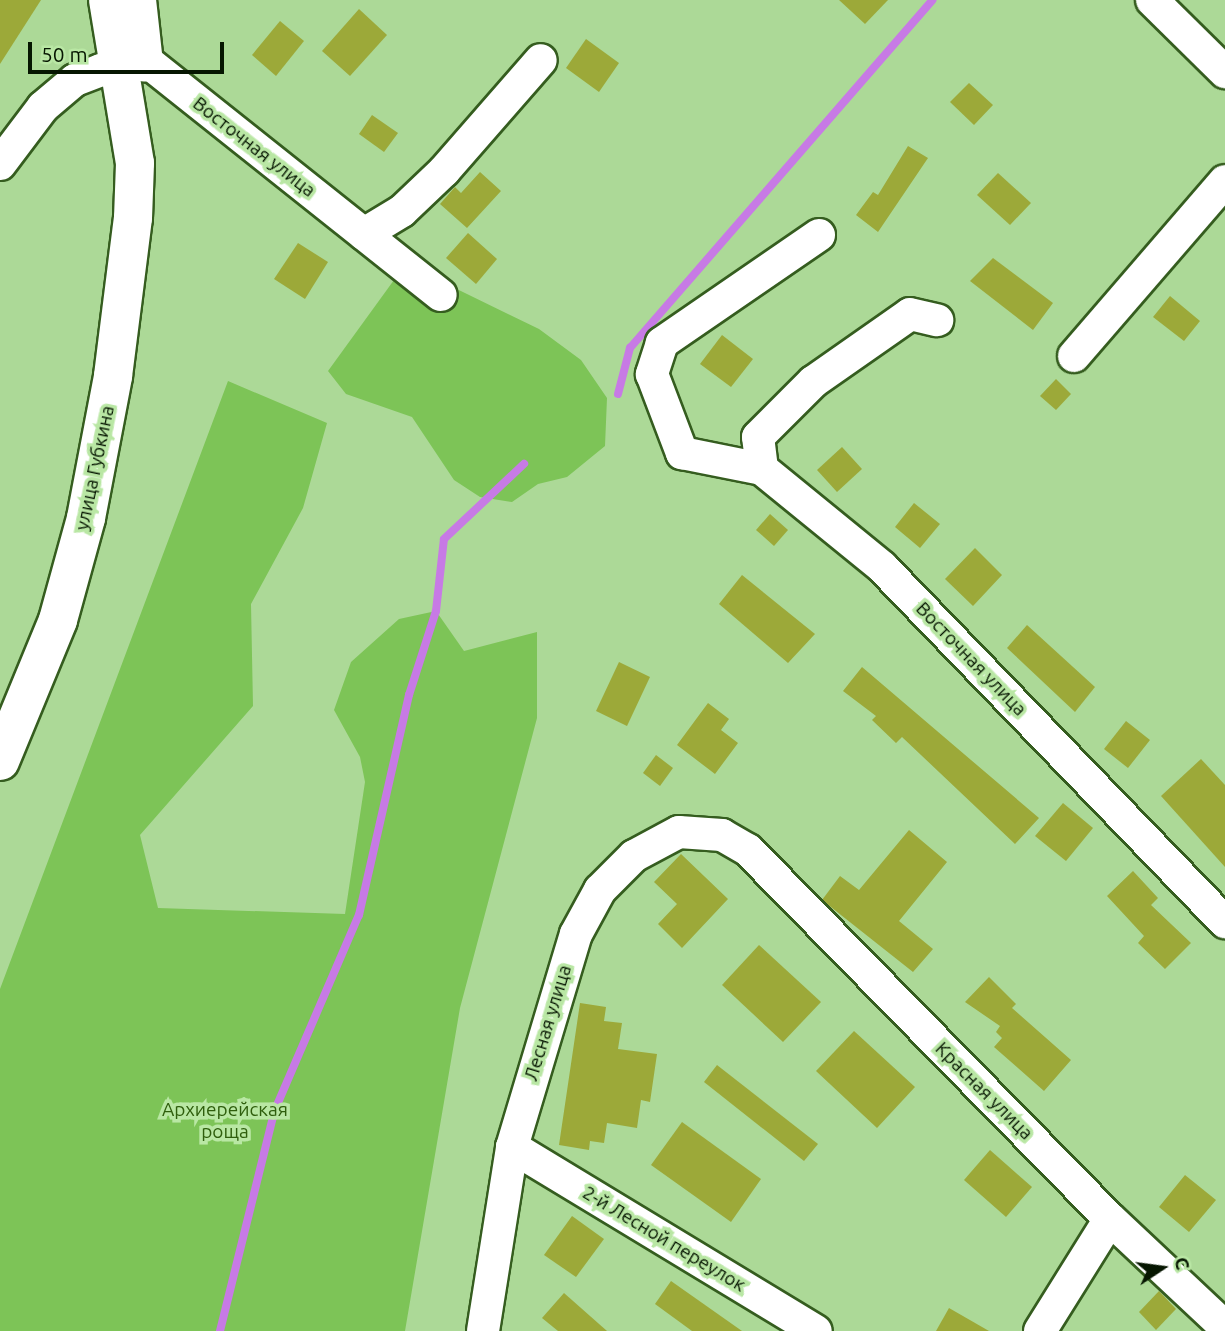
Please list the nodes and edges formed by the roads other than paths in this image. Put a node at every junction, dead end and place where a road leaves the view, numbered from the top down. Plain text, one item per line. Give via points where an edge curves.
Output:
1 (108, 0) edge
2 (137, 0) edge
3 (1152, 0) edge
4 (541, 60) dead end
5 (133, 65) junction
6 (1225, 72) edge
7 (0, 164) edge
8 (1225, 181) edge
9 (364, 234) junction
10 (819, 235) dead end
11 (441, 295) dead end
12 (937, 320) dead end
13 (1074, 356) dead end
14 (762, 469) junction
15 (0, 761) edge
16 (748, 850) joint
17 (1225, 922) edge
18 (512, 1147) junction
19 (1111, 1219) junction
20 (1225, 1327) edge
21 (483, 1331) edge
22 (816, 1331) edge
23 (1040, 1331) edge

1 - 5 main road, улица Губкина
2 - 5 main road, улица Губкина
3 - 6 street
4 - 9 street via 444,172 402,211
5 - 7 street via 75,80 43,107
5 - 9 street, Восточная улица
5 - 15 main road, улица Губкина via 133,218 113,376 86,518 58,620
8 - 13 street
9 - 11 street, Восточная улица
10 - 14 street, Восточная улица via 662,343 652,374 681,453
12 - 14 street via 910,314 813,382 758,437
14 - 17 street, Восточная улица via 882,567
16 - 18 street, Лесная улица via 722,835 679,832 634,856 600,890 576,934
16 - 19 street, Красная улица
18 - 21 street, Лесная улица
18 - 22 street, 2-й Лесной переулок
19 - 20 street, Красная улица
19 - 23 street

